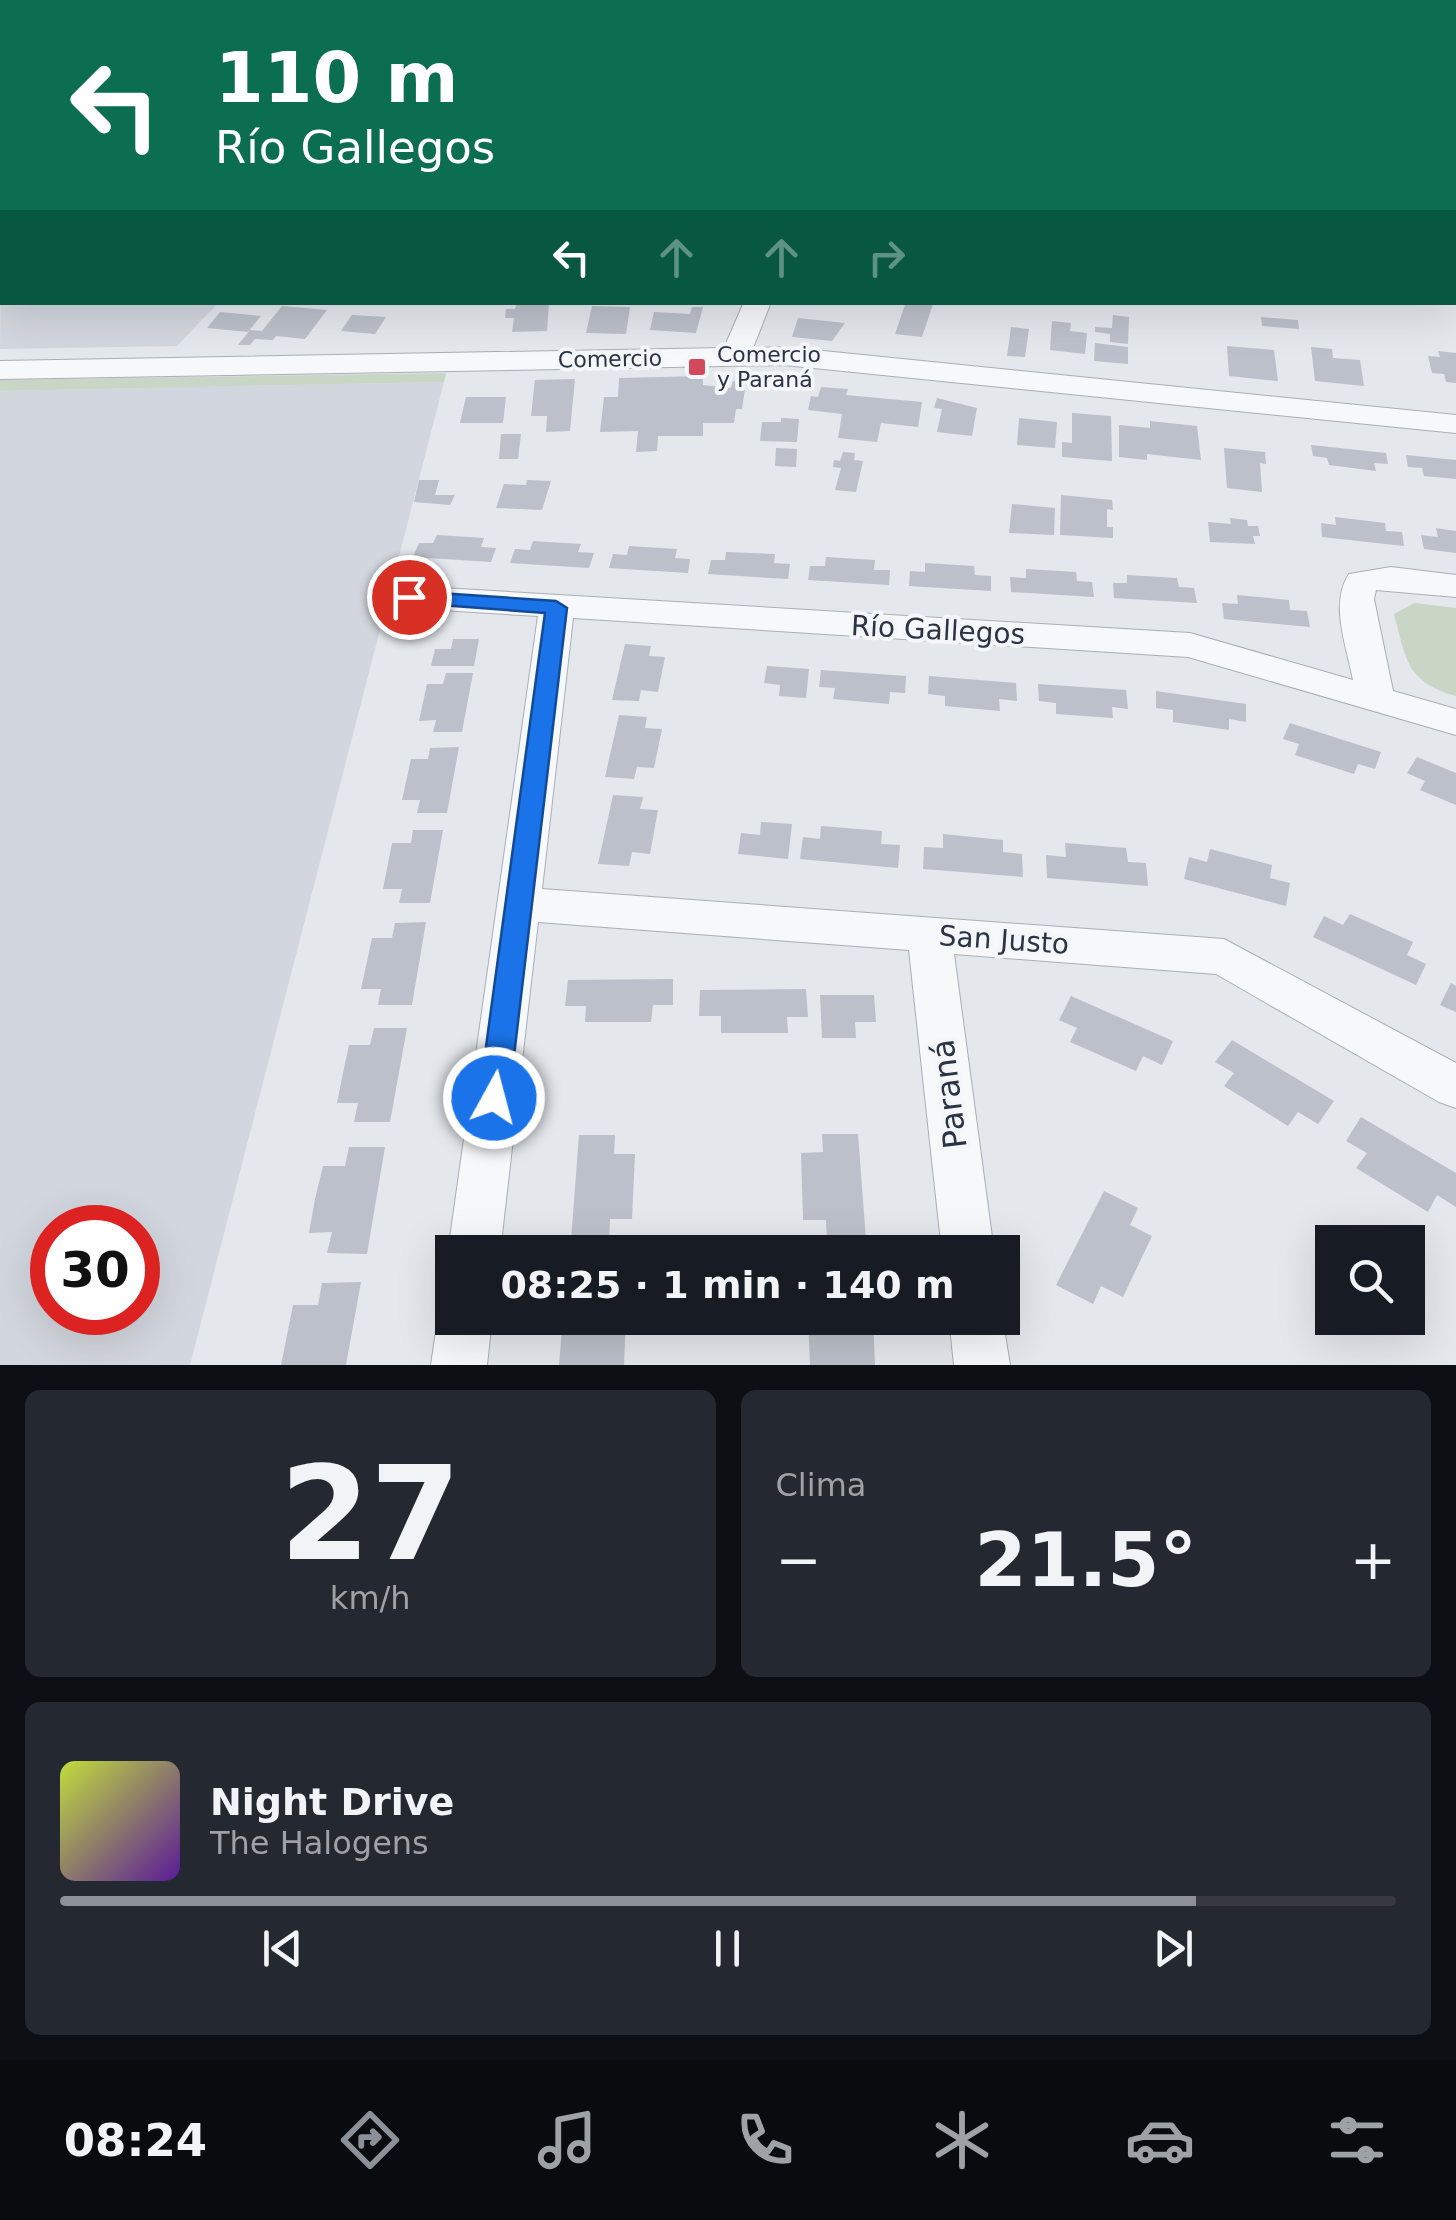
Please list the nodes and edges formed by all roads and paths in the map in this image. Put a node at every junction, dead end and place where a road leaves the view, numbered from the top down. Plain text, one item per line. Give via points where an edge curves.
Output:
1 (757, 305) edge
2 (735, 356) junction
3 (0, 370) edge
4 (1456, 424) edge
5 (1456, 586) edge
6 (409, 597) dead end
7 (556, 608) junction
8 (1376, 699) junction
9 (1456, 722) edge
10 (519, 904) junction
11 (930, 935) junction
12 (1456, 1087) edge
13 (476, 1235) edge
14 (966, 1235) edge
15 (463, 1335) edge
16 (978, 1335) edge
17 (459, 1365) edge
18 (982, 1365) edge

1 - 2 street
2 - 3 street, Comercio
2 - 4 street, Comercio
5 - 8 street via 1361,581 1357,590
6 - 7 street, Río Gallegos
7 - 8 street, Río Gallegos via 1190,646
7 - 10 street
8 - 9 street, Río Gallegos
10 - 11 street, San Justo
10 - 13 street
11 - 12 street, San Justo via 1224,957
11 - 14 street, Paraná
15 - 17 street
16 - 18 street

